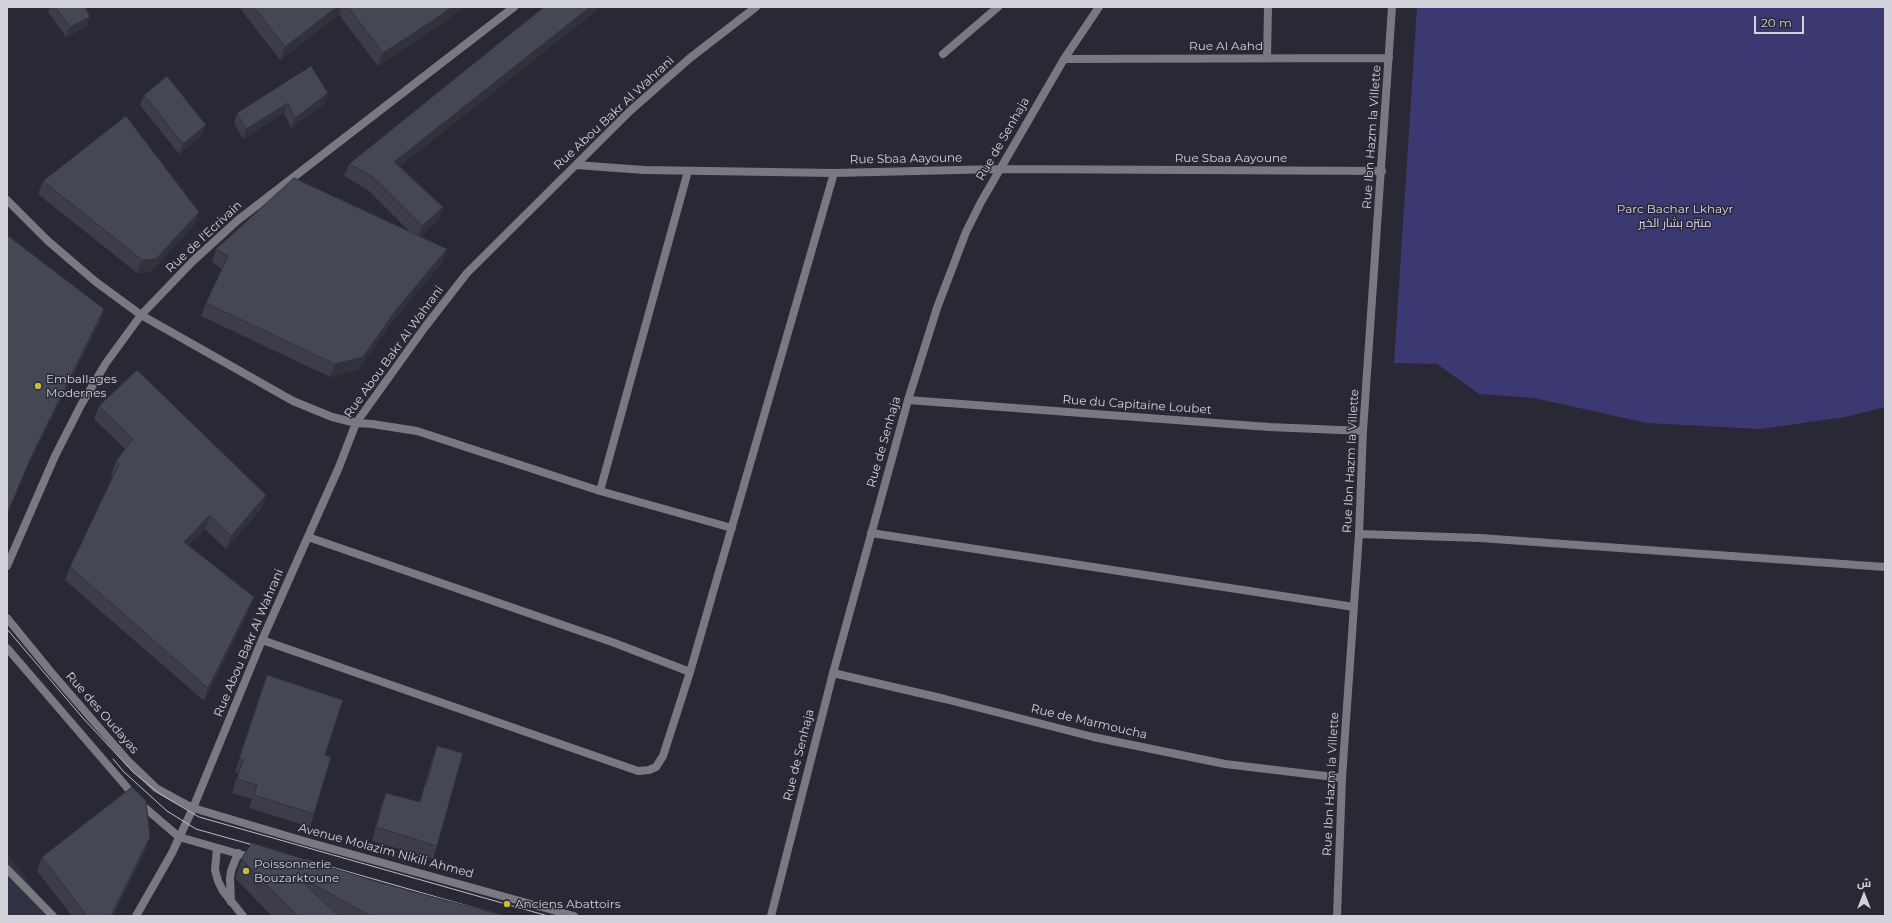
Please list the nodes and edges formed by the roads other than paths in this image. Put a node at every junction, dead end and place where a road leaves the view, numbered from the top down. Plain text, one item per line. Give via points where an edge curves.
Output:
1 (514, 7) edge
2 (756, 7) edge
3 (998, 7) edge
4 (1268, 7) edge
5 (1392, 7) edge
6 (1096, 8) edge
7 (943, 54) dead end
8 (1267, 58) junction
9 (1389, 58) junction
10 (1064, 59) junction
11 (576, 165) junction
12 (999, 169) junction
13 (688, 171) junction
14 (1382, 171) junction
15 (834, 172) junction
16 (7, 200) edge
17 (141, 315) junction
18 (908, 400) junction
19 (356, 423) junction
20 (1363, 430) junction
21 (600, 491) junction
22 (732, 528) junction
23 (871, 533) junction
24 (1359, 534) junction
25 (308, 537) junction
26 (7, 566) edge
27 (1885, 567) edge
28 (1354, 607) junction
29 (7, 618) edge
30 (262, 640) junction
31 (7, 648) edge
32 (690, 672) junction
33 (833, 673) junction
34 (1342, 778) junction
35 (193, 808) junction
36 (179, 837) junction
37 (217, 848) junction
38 (238, 854) junction
39 (260, 860) edge
40 (7, 870) edge
41 (231, 903) junction
42 (53, 916) edge
43 (136, 916) edge
44 (243, 916) edge
45 (574, 916) edge
46 (771, 916) edge
47 (1337, 916) edge

1 - 17 street, Rue de l'Ecrivain via 238,220 193,261
2 - 11 street, Rue Abou Bakr Al Wahrani via 690,58 630,111
3 - 7 street
4 - 8 street
5 - 9 street, Rue Ibn Hazm la Villette
6 - 10 street, Rue de Senhaja
8 - 9 street, Rue Al Aahd
8 - 10 street, Rue Al Aahd
9 - 14 street, Rue Ibn Hazm la Villette
10 - 12 street, Rue de Senhaja
11 - 13 street, Rue Sbaa Aayoune
11 - 19 street, Rue Abou Bakr Al Wahrani via 467,273
12 - 14 street, Rue Sbaa Aayoune
12 - 15 street, Rue Sbaa Aayoune
12 - 18 street, Rue de Senhaja via 955,260
13 - 15 street, Rue Sbaa Aayoune
13 - 21 street
14 - 20 street, Rue Ibn Hazm la Villette
15 - 22 street
16 - 17 street via 48,241 96,282
17 - 19 street via 293,401 332,417
17 - 26 street, Rue de l'Ecrivain via 81,405 54,456
18 - 20 street, Rue du Capitaine Loubet via 1269,427
18 - 23 street, Rue de Senhaja
19 - 21 street via 417,431
19 - 25 street, Rue Abou Bakr Al Wahrani
20 - 24 street, Rue Ibn Hazm la Villette
21 - 22 street
22 - 32 street
23 - 28 street
23 - 33 street, Rue de Senhaja
24 - 27 street via 1480,538
24 - 28 street, Rue Ibn Hazm la Villette
25 - 30 street, Rue Abou Bakr Al Wahrani
25 - 32 street via 612,642
28 - 34 street, Rue Ibn Hazm la Villette
29 - 35 street, Rue des Oudayas via 128,761 156,788
30 - 32 street via 638,771 656,767 663,756
30 - 35 street, Rue Abou Bakr Al Wahrani
31 - 36 street via 142,806
33 - 34 street, Rue de Marmoucha via 1100,738 1225,764
33 - 46 street, Rue de Senhaja
34 - 47 street, Rue Ibn Hazm la Villette
35 - 36 street, Rue Abou Bakr Al Wahrani
35 - 45 street, Avenue Molazim Nikili Ahmed
36 - 37 street
36 - 43 street, Rue Abou Bakr Al Wahrani
37 - 38 street
37 - 41 street via 218,881 222,892
38 - 39 street
38 - 41 street via 231,870
40 - 42 street
41 - 44 street

